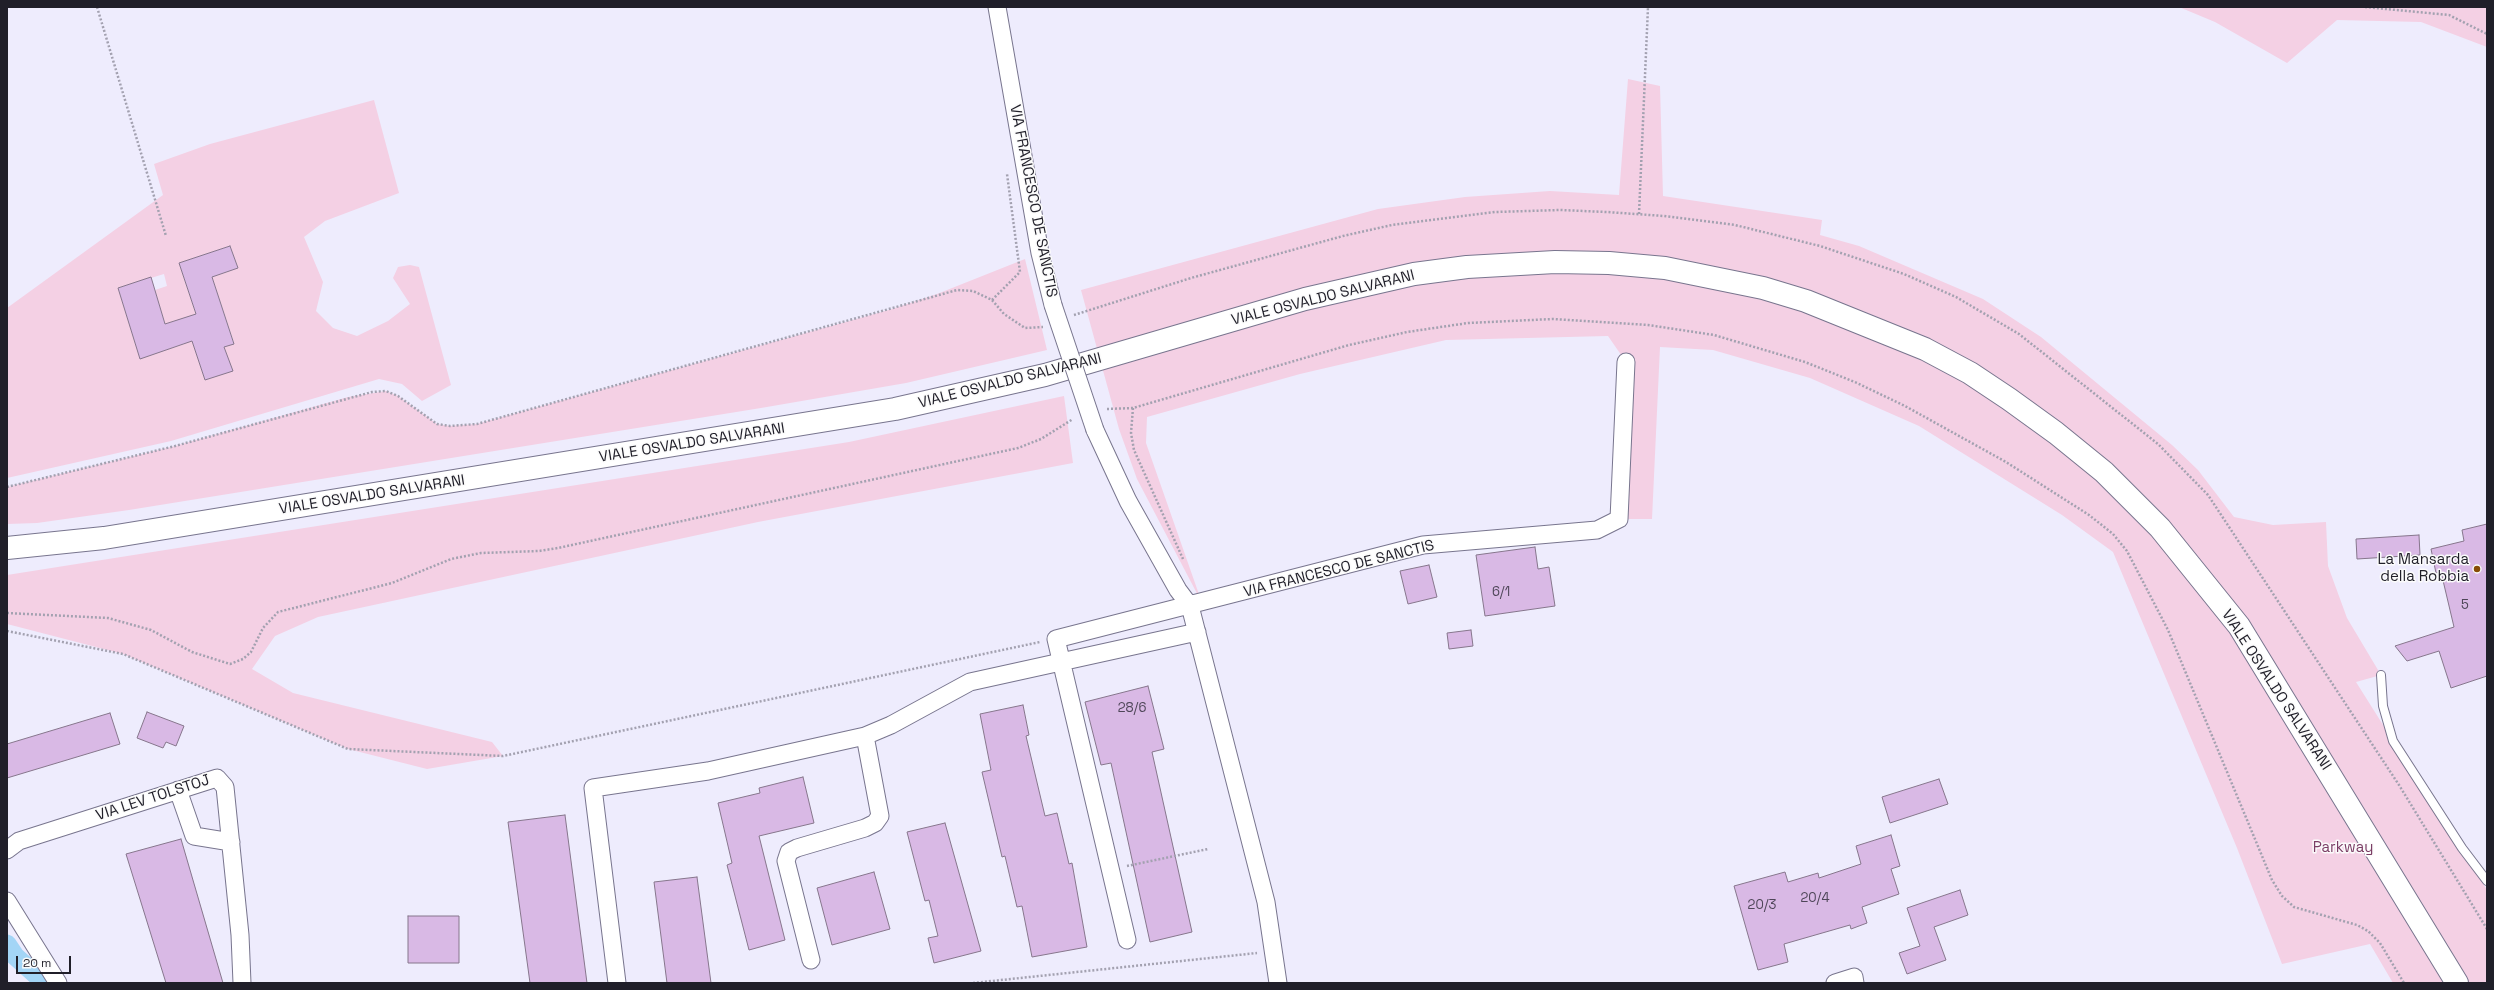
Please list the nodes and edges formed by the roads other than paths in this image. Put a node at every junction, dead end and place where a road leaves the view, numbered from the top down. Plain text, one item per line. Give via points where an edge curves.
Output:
1 (997, 7) edge
2 (1626, 362) dead end
3 (7, 548) edge
4 (1190, 606) junction
5 (1196, 632) junction
6 (1062, 663) junction
7 (2381, 675) dead end
8 (865, 736) junction
9 (178, 790) junction
10 (231, 842) junction
11 (7, 850) edge
12 (2487, 881) edge
13 (7, 901) edge
14 (1127, 940) dead end
15 (811, 960) dead end
16 (58, 983) edge
17 (242, 983) edge
18 (617, 983) edge
19 (1278, 983) edge
20 (1834, 983) edge
21 (1855, 983) edge
22 (2457, 983) edge

1 - 4 street, VIA FRANCESCO DE SANCTIS, bridge via 1040,253 1053,305 1095,430 1128,501 1178,590
2 - 4 street, VIA FRANCESCO DE SANCTIS via 1619,519 1596,530 1424,545
3 - 22 main road, VIALE OSVALDO SALVARANI via 112,537 895,409 1045,374 1305,299 1414,274 1467,267 1555,262 1609,263 1700,274 1806,300 1925,349 1970,373 2009,399 2104,472 2160,528 2239,626
4 - 5 street, VIA FRANCESCO DE SANCTIS
4 - 6 street via 1056,639
5 - 6 street
5 - 19 street, VIA FRANCESCO DE SANCTIS via 1266,902
6 - 8 street via 970,682 891,725
6 - 14 street
7 - 12 lane via 2383,706 2393,741 2462,848
8 - 15 street via 880,816 876,823 797,848 789,852 786,861
8 - 18 street via 708,771 593,788
9 - 10 street via 194,836
9 - 10 street, VIA LEV TOLSTOJ via 217,778 225,787
9 - 11 street, VIA LEV TOLSTOJ via 19,841
10 - 17 street, VIA LEV TOLSTOJ
13 - 16 street
20 - 21 street via 1854,977

